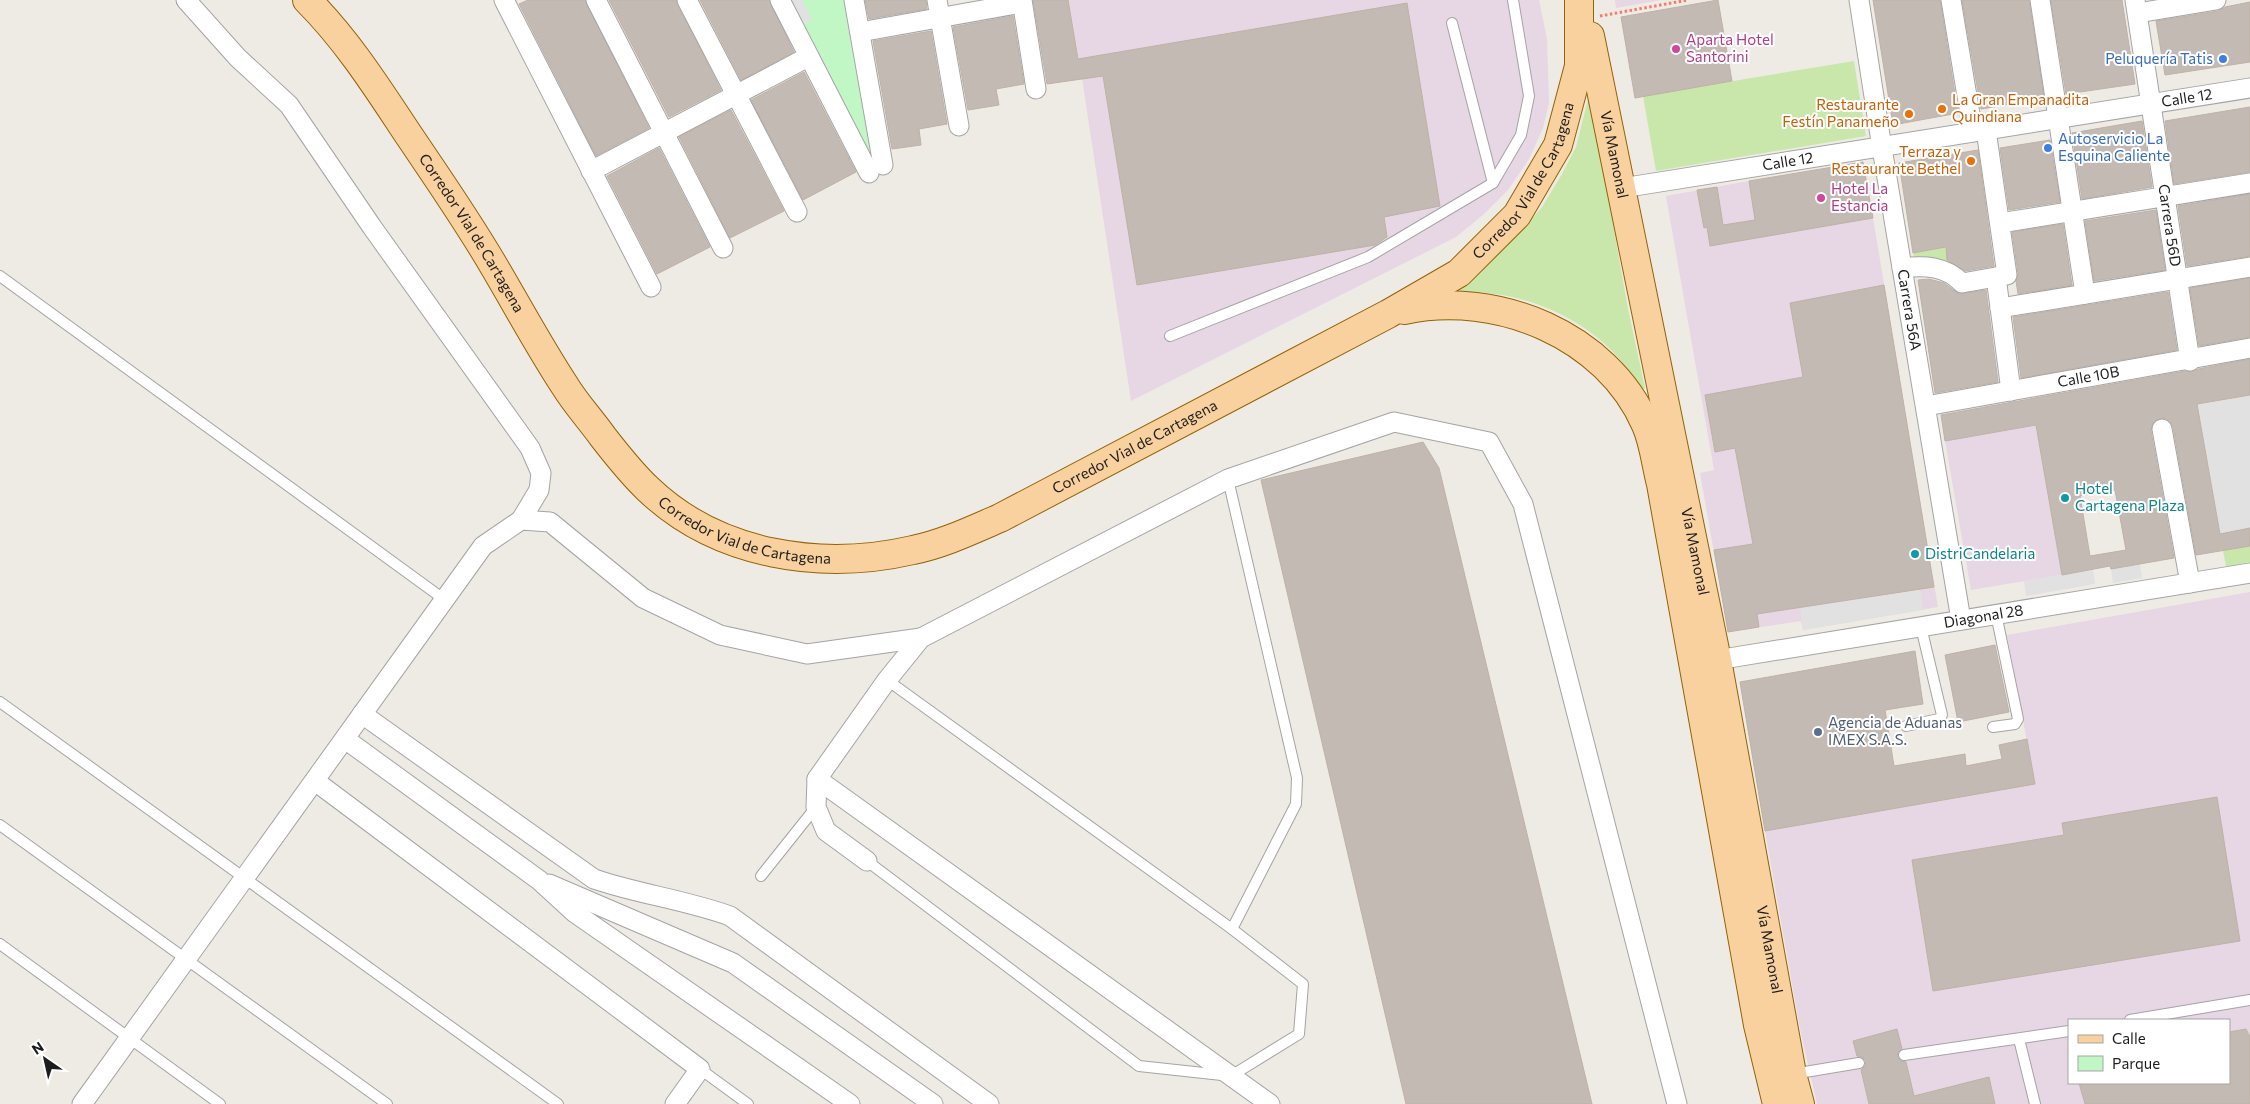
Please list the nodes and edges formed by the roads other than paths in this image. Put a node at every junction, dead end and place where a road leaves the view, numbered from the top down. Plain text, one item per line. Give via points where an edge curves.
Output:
1 (186, 0) edge
2 (307, 0) edge
3 (505, 0) edge
4 (596, 0) edge
5 (687, 0) edge
6 (780, 0) edge
7 (854, 0) edge
8 (1513, 0) edge
9 (1859, 0) edge
10 (1951, 0) edge
11 (2040, 0) edge
12 (2216, 0) edge
13 (1022, 2) edge
14 (1582, 6) edge
15 (2136, 6) edge
16 (939, 9) edge
17 (1452, 23) dead end
18 (860, 32) junction
19 (808, 57) junction
20 (2250, 88) edge
21 (1036, 89) dead end
22 (736, 96) junction
23 (2151, 104) junction
24 (2060, 119) junction
25 (959, 126) dead end
26 (1980, 131) junction
27 (665, 133) junction
28 (1882, 148) junction
29 (591, 171) junction
30 (1493, 183) junction
31 (2250, 183) edge
32 (1622, 188) junction
33 (2166, 197) junction
34 (2073, 211) junction
35 (797, 212) dead end
36 (2000, 223) junction
37 (723, 248) dead end
38 (2250, 266) edge
39 (1902, 268) junction
40 (0, 276) edge
41 (1996, 276) junction
42 (2177, 279) junction
43 (652, 287) dead end
44 (2085, 294) junction
45 (2000, 308) junction
46 (1388, 314) junction
47 (1170, 336) dead end
48 (2250, 348) edge
49 (2190, 361) junction
50 (2011, 392) junction
51 (1926, 406) junction
52 (1646, 425) joint
53 (2162, 429) dead end
54 (1228, 479) junction
55 (522, 520) junction
56 (2250, 573) edge
57 (2190, 583) junction
58 (445, 600) junction
59 (1996, 614) junction
60 (1962, 620) junction
61 (1921, 626) junction
62 (921, 638) junction
63 (1717, 660) junction
64 (887, 680) junction
65 (0, 702) edge
66 (362, 714) junction
67 (1906, 726) dead end
68 (1993, 727) dead end
69 (345, 738) junction
70 (817, 779) junction
71 (315, 781) junction
72 (816, 807) junction
73 (0, 825) edge
74 (867, 861) joint
75 (760, 876) dead end
76 (245, 878) junction
77 (539, 880) junction
78 (1232, 929) junction
79 (0, 944) edge
80 (186, 959) junction
81 (2250, 1000) edge
82 (2136, 1019) edge
83 (2068, 1030) edge
84 (130, 1038) junction
85 (2019, 1039) junction
86 (1904, 1055) dead end
87 (1859, 1063) dead end
88 (700, 1069) junction
89 (1792, 1074) junction
90 (1231, 1076) junction
91 (82, 1104) edge
92 (220, 1104) edge
93 (387, 1104) edge
94 (558, 1104) edge
95 (675, 1104) edge
96 (748, 1104) edge
97 (850, 1104) edge
98 (932, 1104) edge
99 (989, 1104) edge
100 (1270, 1104) edge
101 (1677, 1104) edge
102 (1777, 1104) edge
103 (1800, 1104) edge
104 (2034, 1104) edge

1 - 55 street via 238,58 288,105 530,448 541,473 539,490
2 - 46 main road, Corredor Vial de Cartagena via 369,75 476,235 566,388 629,469 670,508 707,531 739,544 775,554 839,560 880,557 958,537
3 - 29 street
4 - 27 street
5 - 22 street
6 - 19 street
7 - 18 street
8 - 30 lane via 1529,96 1521,135
9 - 28 street, Carrera 56A
10 - 26 street
11 - 24 street
12 - 15 street
13 - 16 street
13 - 21 street
14 - 32 main road, Vía Mamonal
14 - 46 main road, Corredor Vial de Cartagena via 1579,66 1558,145 1517,216 1459,273
15 - 23 street, Carrera 56D
16 - 18 street
16 - 25 street
17 - 30 lane
18 - 19 street via 876,169
19 - 22 street
20 - 23 street, Calle 12
22 - 27 street
22 - 35 street
23 - 24 street, Calle 12
23 - 33 street, Carrera 56D
24 - 26 street, Calle 12
24 - 34 street
26 - 28 street, Calle 12
26 - 36 street
27 - 29 street
27 - 37 street
28 - 32 street, Calle 12
28 - 39 street, Carrera 56A
29 - 43 street
30 - 47 lane via 1368,258
31 - 33 street
32 - 63 main road, Vía Mamonal
33 - 34 street
33 - 42 street, Carrera 56D
34 - 36 street
34 - 44 street
36 - 41 street via 2007,275
38 - 42 street
39 - 41 street via 1940,269 1962,283
39 - 51 street, Carrera 56A
40 - 58 lane
41 - 45 street
42 - 44 street
42 - 49 street, Carrera 56D
44 - 45 street
45 - 50 street
46 - 52 main road, Corredor Vial de Cartagena via 1421,306 1455,304 1522,316 1554,329 1608,370
48 - 49 street, Calle 10B
49 - 50 street, Calle 10B
50 - 51 street, Calle 10B
51 - 60 street, Carrera 56A
52 - 102 main road, Vía Mamonal via 1661,484 1758,1025
53 - 57 street
54 - 62 street
54 - 78 lane via 1297,778 1296,804
54 - 101 street via 1394,422 1489,442 1523,504
55 - 58 street via 484,546
55 - 62 street via 550,522 643,598 720,635 808,654
56 - 57 street, Diagonal 28
57 - 59 street, Diagonal 28
58 - 66 street
59 - 60 street, Diagonal 28
59 - 68 lane via 2018,719 2016,724
60 - 61 street, Diagonal 28
61 - 63 street, Diagonal 28
61 - 67 lane via 1942,715 1939,719
62 - 64 street
63 - 89 main road, Vía Mamonal
64 - 70 street
64 - 78 lane
65 - 76 lane
66 - 69 street
66 - 99 street via 594,879 730,916
69 - 71 street
69 - 77 street
70 - 72 street
70 - 90 street
71 - 76 street
71 - 88 street
72 - 74 street via 826,831
72 - 75 lane
73 - 80 lane
74 - 90 lane via 1139,1066
76 - 80 street
76 - 94 lane
77 - 97 street via 575,913
77 - 98 street via 733,963
78 - 90 lane via 1303,984 1299,1034
79 - 84 lane
80 - 84 street
80 - 93 lane
81 - 82 lane
83 - 85 lane
84 - 91 street
84 - 92 lane
85 - 86 lane
85 - 104 lane
87 - 89 lane
88 - 95 street
88 - 96 lane
89 - 103 main road, Vía Mamonal
90 - 100 street

